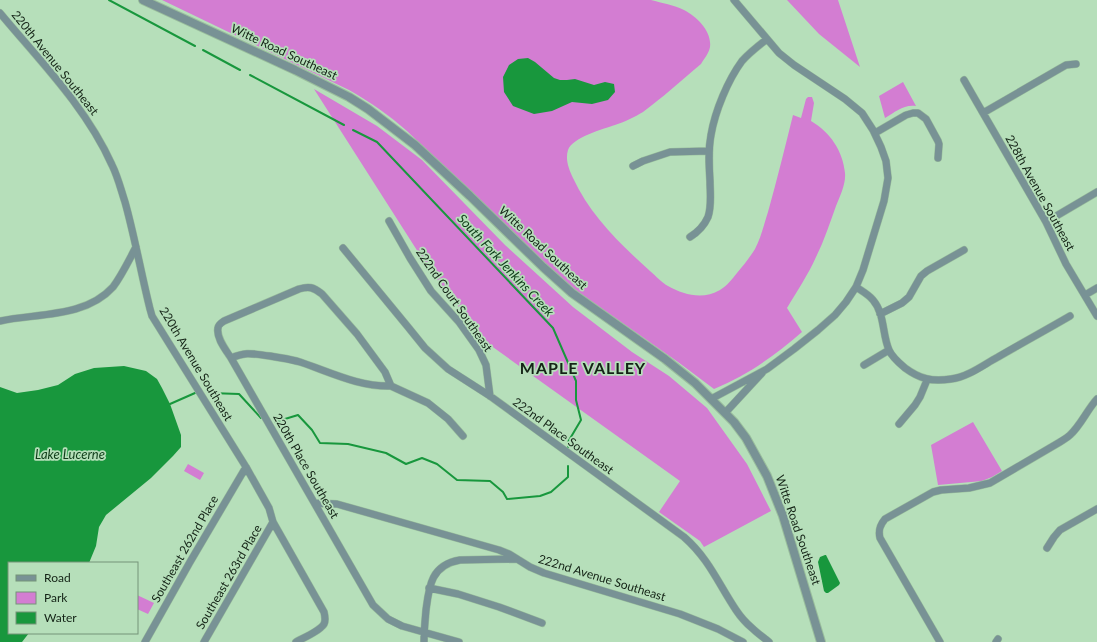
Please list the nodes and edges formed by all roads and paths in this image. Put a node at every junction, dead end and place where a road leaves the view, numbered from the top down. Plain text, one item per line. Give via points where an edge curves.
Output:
1 (143, 0) edge
2 (734, 0) edge
3 (0, 13) edge
4 (767, 39) junction
5 (1076, 64) dead end
6 (964, 80) dead end
7 (983, 113) junction
8 (875, 133) junction
9 (709, 151) junction
10 (938, 158) dead end
11 (633, 166) dead end
12 (1097, 192) edge
13 (389, 221) dead end
14 (1046, 222) junction
15 (690, 237) dead end
16 (136, 247) junction
17 (343, 248) dead end
18 (964, 250) dead end
19 (856, 288) junction
20 (1097, 288) edge
21 (1085, 295) junction
22 (880, 314) junction
23 (1070, 316) dead end
24 (1097, 316) edge
25 (0, 321) edge
26 (889, 350) junction
27 (231, 358) junction
28 (864, 365) dead end
29 (766, 369) junction
30 (927, 380) junction
31 (391, 386) junction
32 (490, 396) junction
33 (1097, 398) edge
34 (711, 399) junction
35 (725, 413) junction
36 (899, 424) dead end
37 (463, 436) dead end
38 (246, 467) junction
39 (315, 503) junction
40 (1097, 509) edge
41 (273, 522) junction
42 (1047, 548) dead end
43 (517, 559) junction
44 (429, 588) junction
45 (542, 623) dead end
46 (424, 633) junction
47 (145, 642) edge
48 (204, 642) edge
49 (296, 642) edge
50 (424, 642) edge
51 (459, 642) edge
52 (743, 642) edge
53 (769, 642) edge
54 (821, 642) edge
55 (940, 642) edge

1 - 34 street, Witte Road Southeast via 295,70 368,108 415,145 572,293 665,359
2 - 4 street
3 - 16 street, 220th Avenue Southeast via 84,116 102,145 119,183
4 - 8 street via 794,65 862,113
4 - 9 street via 742,61 734,74 716,116
5 - 7 street via 1066,65
6 - 7 street, 228th Avenue Southeast
7 - 14 street, 228th Avenue Southeast
8 - 10 street via 906,115 918,113 926,119 938,141
8 - 19 street via 882,147 888,178 872,243
9 - 11 street via 670,152
9 - 15 street via 708,216 702,228
12 - 14 street
13 - 32 street, 222nd Court Southeast via 431,291 459,322 479,350 486,365
14 - 21 street, 228th Avenue Southeast via 1066,264
16 - 25 street via 113,286 93,302 68,311
16 - 38 street, 220th Avenue Southeast via 152,316
17 - 32 street, 222nd Place Southeast via 426,348 448,369
18 - 22 street via 927,270 909,297
19 - 22 street via 873,299
19 - 29 street via 835,315
20 - 21 street
21 - 24 street, 228th Avenue Southeast
22 - 26 street
23 - 30 street via 971,372 951,379
26 - 28 street
26 - 30 street via 900,364
27 - 31 street via 248,353 294,360 345,379 375,386
27 - 31 street, 220th Place Southeast via 219,337 220,324 299,289 310,287 322,294 357,334 385,372
27 - 39 street, 220th Place Southeast
29 - 34 street
29 - 35 street
30 - 36 street via 915,405
31 - 37 street via 428,403 448,419
32 - 53 street, 222nd Place Southeast via 684,536 703,556 743,619
33 - 55 street via 1070,435 1060,442 990,483 941,490 926,495 885,518 879,527 880,538
34 - 35 street, Witte Road Southeast
35 - 54 street, Witte Road Southeast via 746,438 774,490
38 - 41 street, 220th Avenue Southeast via 269,508
38 - 47 street, Southeast 262nd Place
39 - 43 street, 222nd Avenue Southeast via 337,504 499,550
39 - 46 street, 220th Place Southeast via 373,605 395,623
40 - 42 street via 1060,530
41 - 48 street, Southeast 263rd Place
41 - 49 street, 220th Avenue Southeast via 325,617 321,628
43 - 44 street via 453,561 438,571
43 - 52 street, 222nd Avenue Southeast via 544,573 680,614
44 - 45 street via 499,606
44 - 46 street
46 - 50 street
46 - 51 street, 220th Place Southeast

